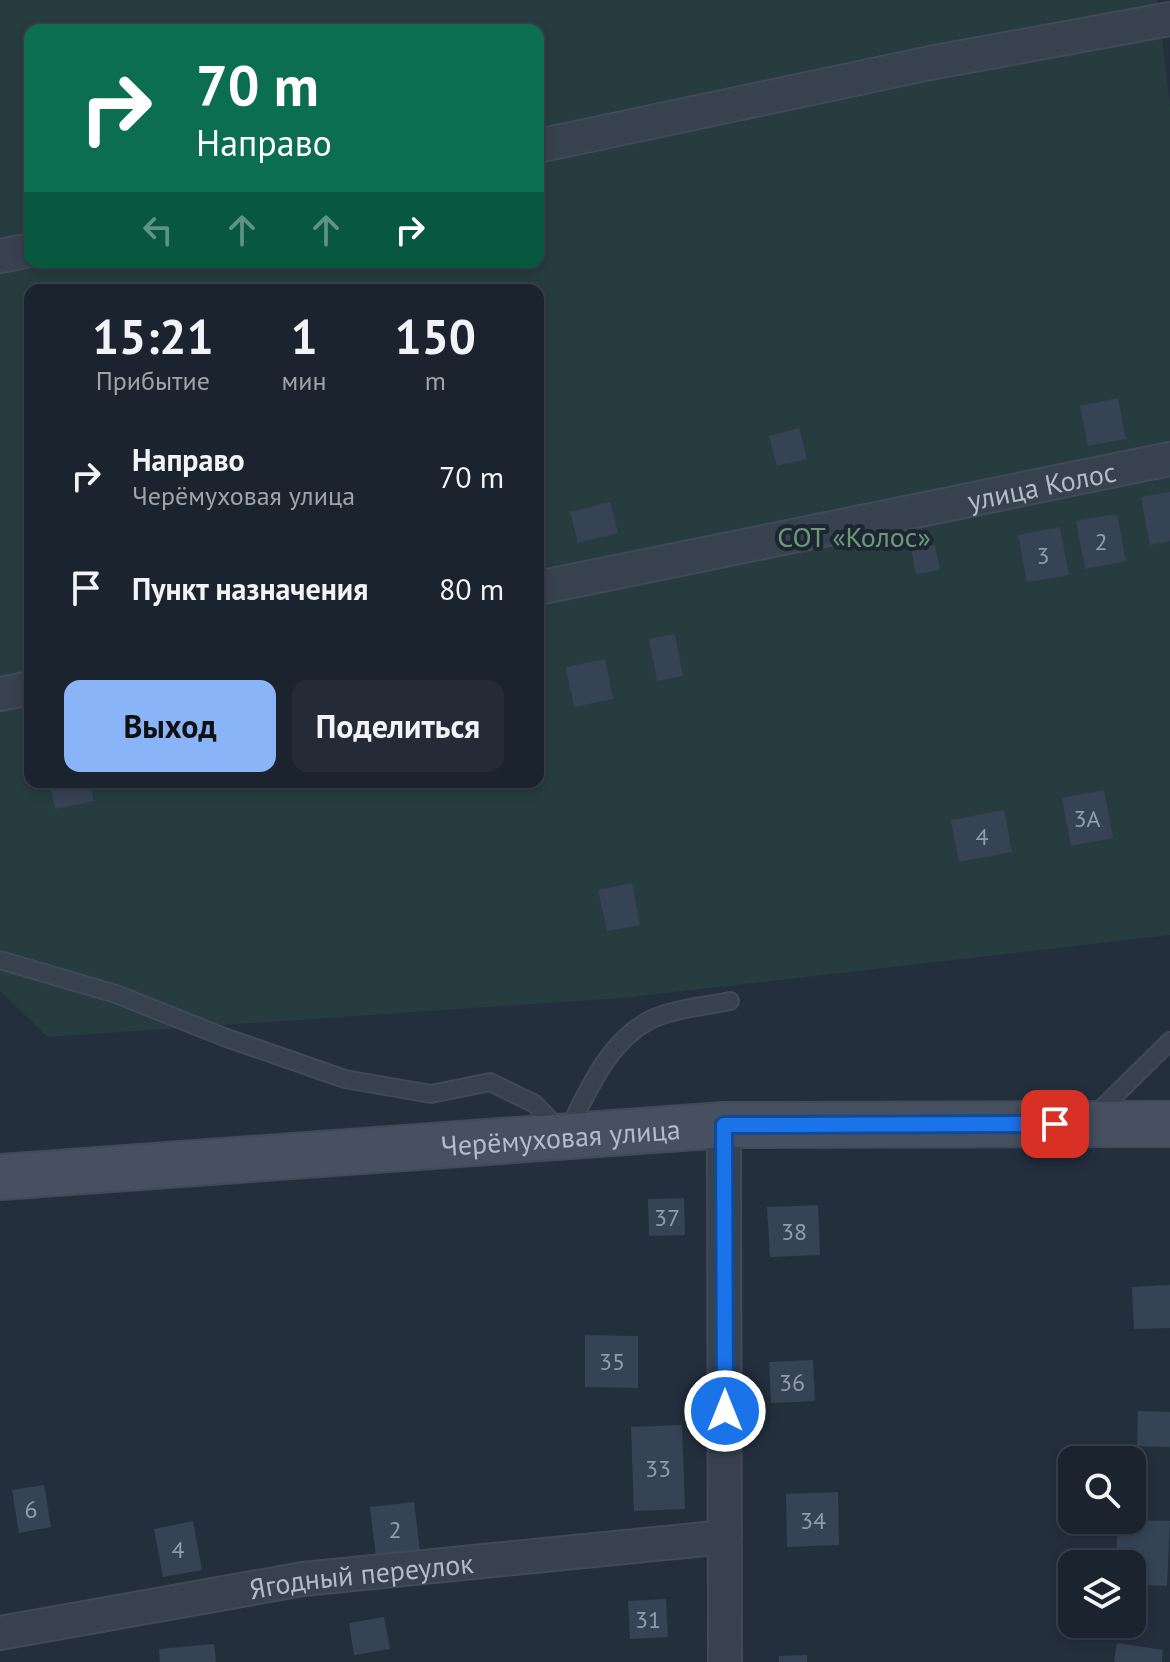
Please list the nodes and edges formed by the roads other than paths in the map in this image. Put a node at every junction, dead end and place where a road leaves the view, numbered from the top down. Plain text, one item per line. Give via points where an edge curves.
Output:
1 (1170, 19) edge
2 (544, 145) edge
3 (24, 251) edge
4 (0, 256) edge
5 (1170, 459) edge
6 (544, 587) edge
7 (24, 689) edge
8 (0, 694) edge
9 (0, 960) edge
10 (730, 1001) dead end
11 (1170, 1041) edge
12 (1085, 1124) junction
13 (1170, 1124) edge
14 (724, 1125) junction
15 (565, 1136) junction
16 (0, 1177) edge
17 (725, 1537) junction
18 (0, 1633) edge
19 (725, 1662) edge

1 - 2 street via 930,63
3 - 4 street
5 - 6 street, улица Колос
7 - 8 street
9 - 15 lane via 116,994 345,1079 431,1094 490,1082 535,1104
10 - 15 lane via 653,1018 635,1030 601,1067
11 - 12 lane
12 - 13 street, Черёмуховая улица
12 - 14 street, Черёмуховая улица
14 - 15 street, Черёмуховая улица
14 - 17 street
15 - 16 street, Черёмуховая улица
17 - 18 street, Ягодный переулок via 303,1579
17 - 19 street

